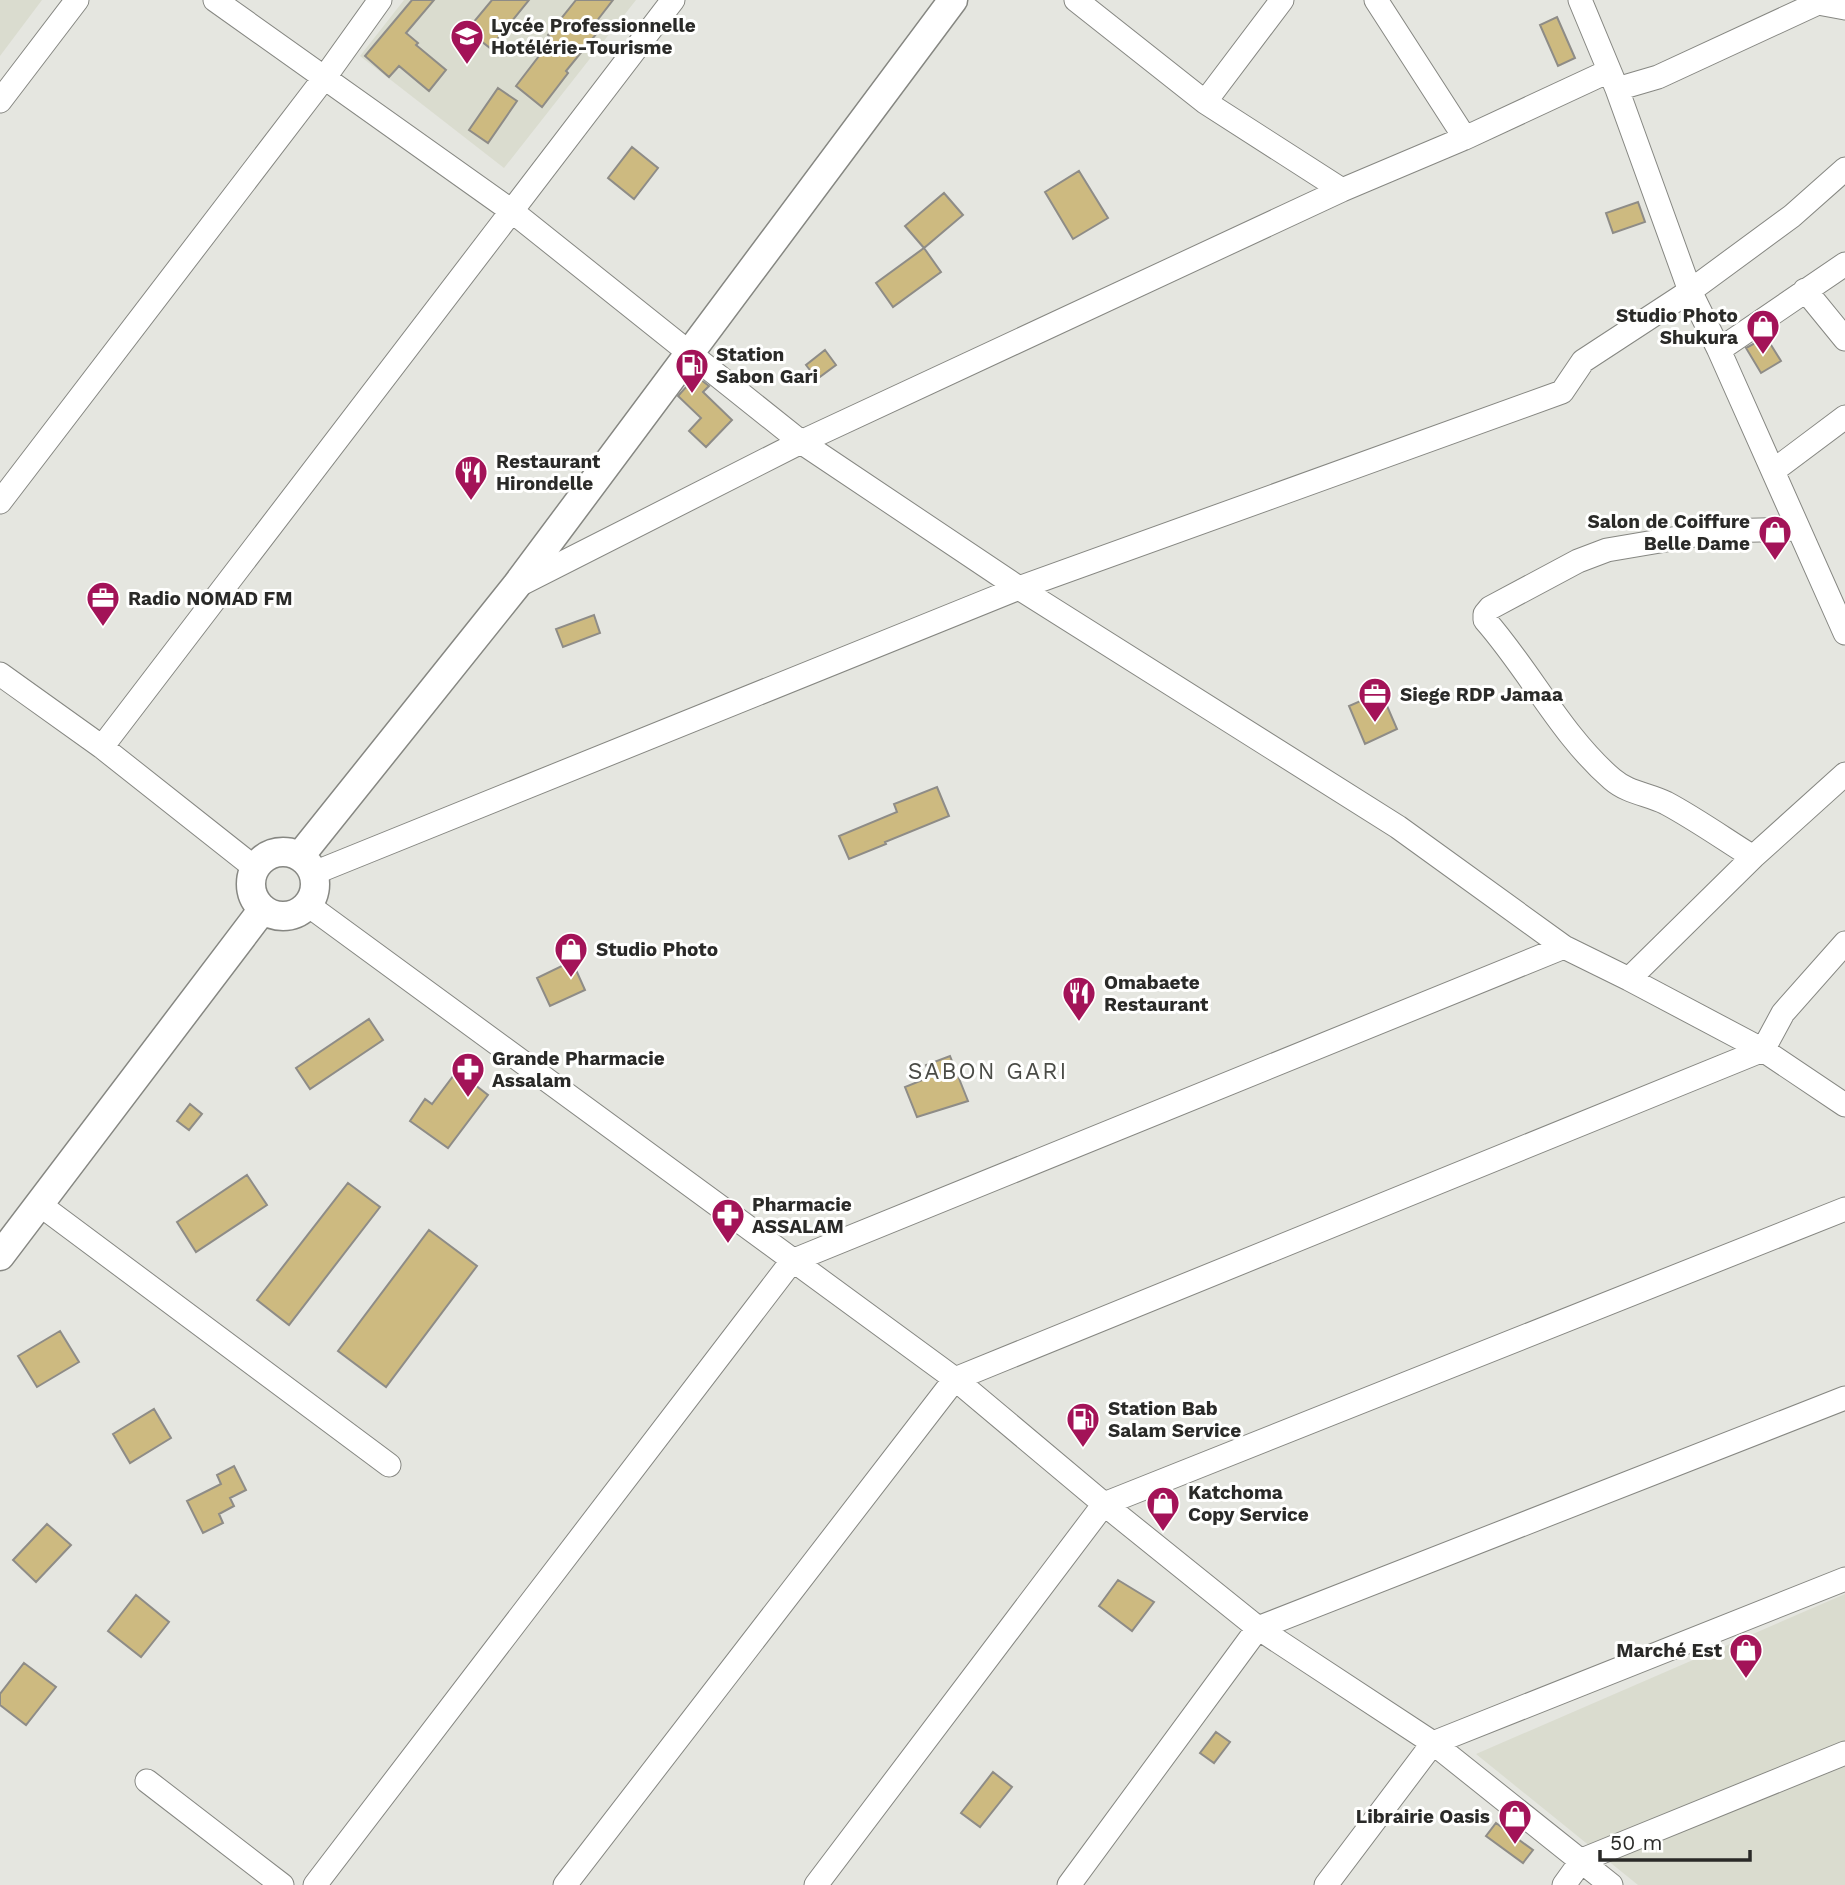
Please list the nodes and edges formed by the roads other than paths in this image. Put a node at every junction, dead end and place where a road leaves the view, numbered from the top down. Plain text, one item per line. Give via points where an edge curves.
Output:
1 (77, 0) edge
2 (215, 0) edge
3 (380, 0) edge
4 (673, 0) edge
5 (953, 0) edge
6 (1076, 0) edge
7 (1282, 0) edge
8 (1376, 0) edge
9 (1580, 0) edge
10 (1845, 8) edge
11 (325, 76) junction
12 (1613, 80) junction
13 (0, 101) edge
14 (1205, 102) junction
15 (1465, 138) junction
16 (1845, 169) edge
17 (1342, 190) junction
18 (513, 212) junction
19 (1845, 264) edge
20 (1805, 290) junction
21 (1689, 291) junction
22 (1845, 340) edge
23 (1718, 350) junction
24 (690, 352) junction
25 (1845, 417) edge
26 (801, 442) junction
27 (1773, 471) junction
28 (0, 502) edge
29 (1798, 529) junction
30 (516, 586) junction
31 (1019, 588) junction
32 (1845, 633) edge
33 (0, 674) edge
34 (102, 747) junction
35 (1845, 774) edge
36 (1753, 857) junction
37 (307, 864) junction
38 (255, 867) junction
39 (307, 905) junction
40 (263, 909) junction
41 (1845, 943) edge
42 (1564, 947) junction
43 (1629, 979) junction
44 (1763, 1050) junction
45 (1845, 1105) edge
46 (39, 1204) junction
47 (1845, 1209) edge
48 (0, 1256) edge
49 (792, 1261) junction
50 (955, 1379) junction
51 (1845, 1398) edge
52 (389, 1465) dead end
53 (1104, 1504) junction
54 (1845, 1578) edge
55 (1258, 1628) junction
56 (1433, 1744) junction
57 (1845, 1753) edge
58 (147, 1781) dead end
59 (1582, 1860) junction
60 (282, 1885) edge
61 (315, 1885) edge
62 (565, 1885) edge
63 (816, 1885) edge
64 (1069, 1885) edge
65 (1326, 1885) edge
66 (1564, 1885) edge
67 (1611, 1885) edge

1 - 13 street
2 - 11 street
3 - 11 street
4 - 18 street
5 - 24 main road
6 - 14 street
7 - 14 street
8 - 15 street
9 - 12 street
10 - 12 street via 1818,3 1658,77
11 - 18 street
11 - 28 street
12 - 15 street
12 - 21 street
14 - 17 street
15 - 17 street
16 - 21 street via 1792,216
17 - 26 street
18 - 24 street
18 - 34 street
19 - 20 street
20 - 22 street
20 - 23 street
21 - 23 street
21 - 31 street via 1583,361 1562,393
23 - 27 street
24 - 26 street
24 - 30 main road
25 - 27 street
26 - 30 street
26 - 31 street
27 - 29 street
29 - 32 street
29 - 36 street via 1719,531 1607,550 1578,561 1485,614 1485,620 1584,751 1613,780 1667,804
30 - 37 main road
31 - 37 street
31 - 42 street via 1398,827
33 - 34 street
34 - 38 street
35 - 36 street
36 - 43 street
37 - 38 main road via 281,851
37 - 39 main road via 315,890
38 - 40 main road via 251,885
39 - 40 main road via 291,916
39 - 49 street
40 - 46 main road
41 - 44 street via 1783,1013
42 - 43 street
42 - 49 street
43 - 44 street
44 - 45 street
44 - 50 street
46 - 48 main road
46 - 52 street
47 - 53 street
49 - 50 street
49 - 61 street
50 - 53 street
50 - 62 street
51 - 55 street
53 - 55 street
53 - 63 street
54 - 56 street
55 - 56 street
55 - 64 street
56 - 59 street
56 - 65 street
57 - 59 street
58 - 60 street
59 - 66 street
59 - 67 street

